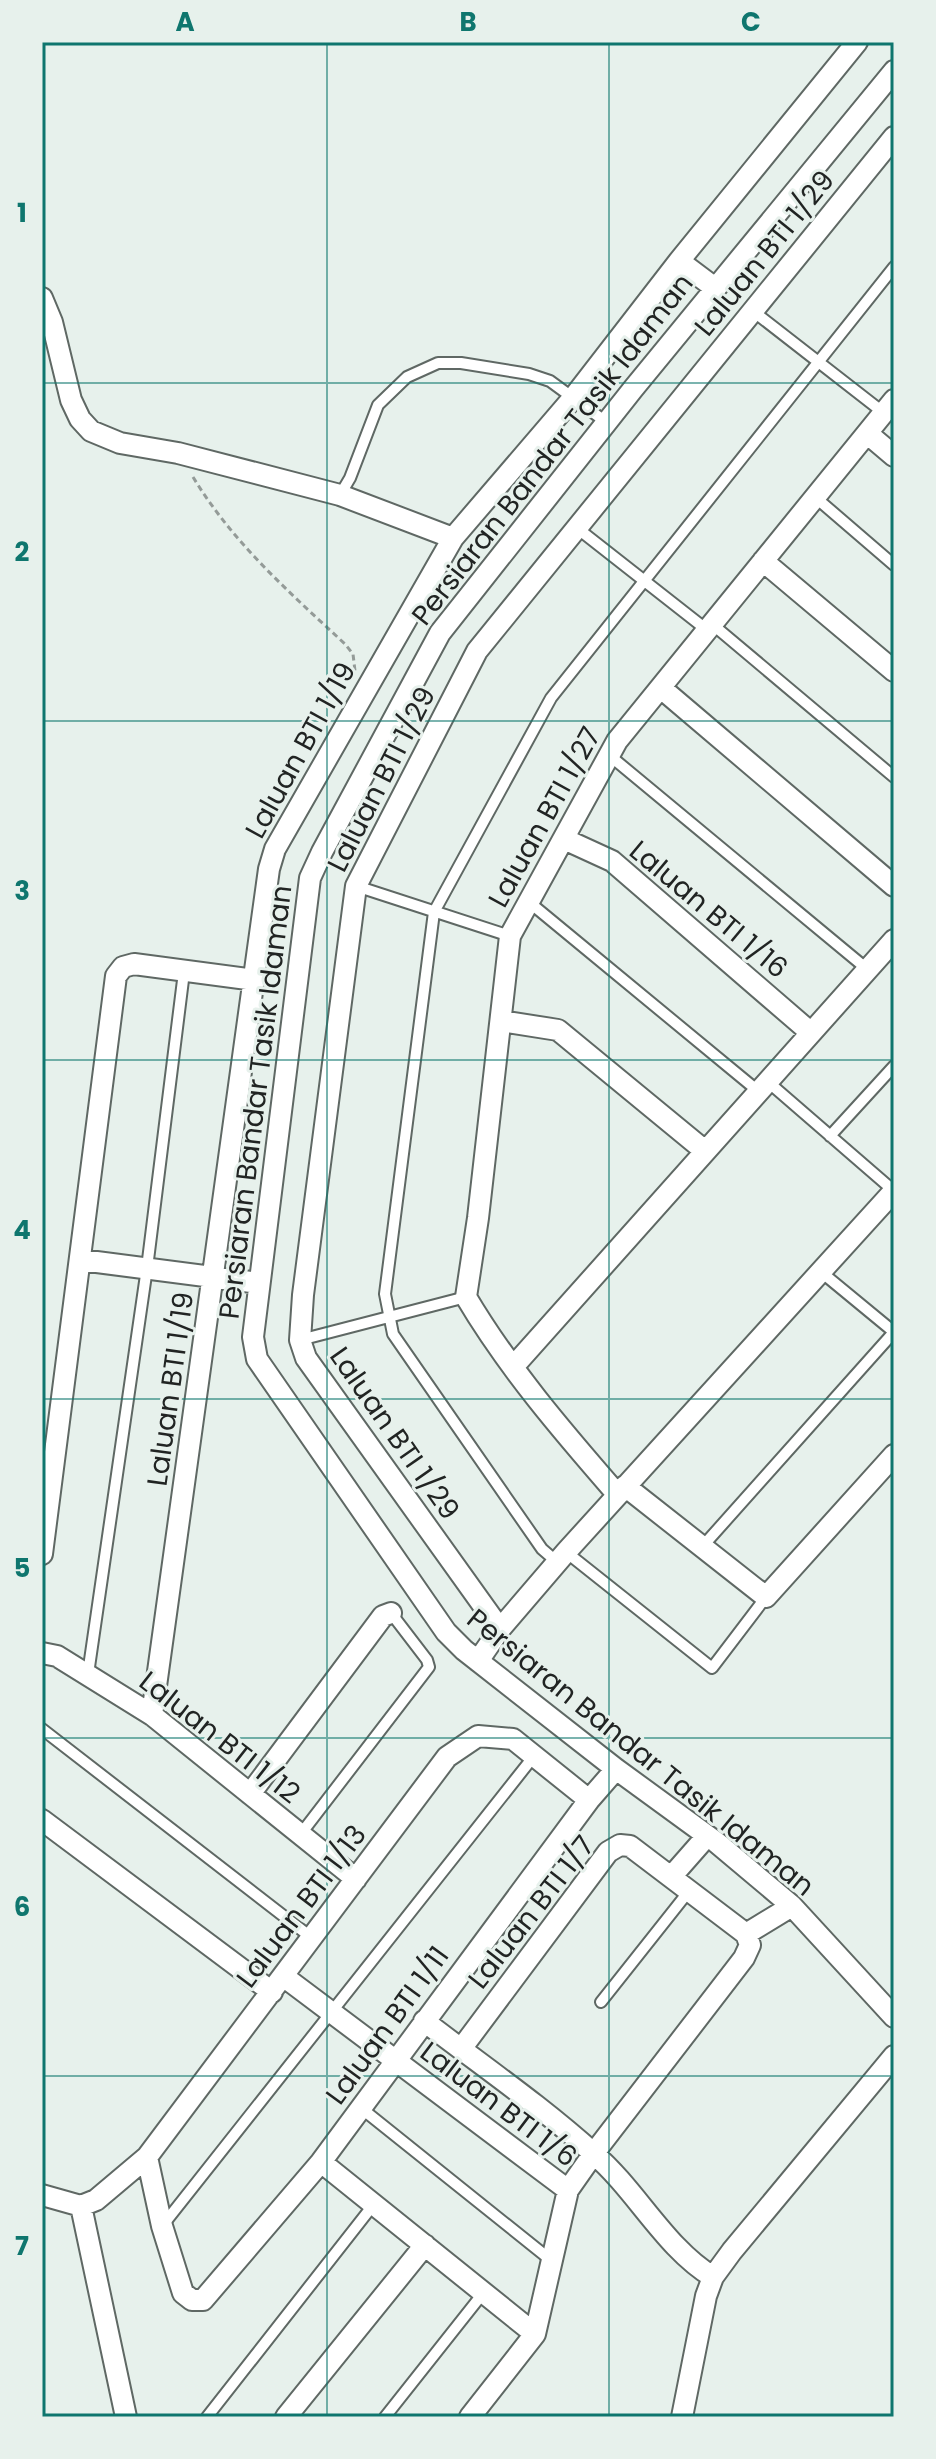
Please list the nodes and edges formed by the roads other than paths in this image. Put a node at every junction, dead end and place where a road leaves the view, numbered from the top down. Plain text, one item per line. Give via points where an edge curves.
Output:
1 (857, 42) edge
2 (894, 71) edge
3 (894, 137) edge
4 (679, 261) junction
5 (894, 267) edge
6 (715, 288) junction
7 (42, 298) edge
8 (753, 311) junction
9 (819, 361) junction
10 (573, 398) junction
11 (889, 406) edge
12 (606, 422) junction
13 (868, 434) junction
14 (894, 456) edge
15 (340, 495) junction
16 (815, 497) junction
17 (577, 528) junction
18 (453, 538) junction
19 (763, 561) junction
20 (894, 565) edge
21 (646, 579) junction
22 (710, 627) junction
23 (894, 671) edge
24 (661, 688) junction
25 (609, 755) junction
26 (894, 777) edge
27 (564, 839) junction
28 (356, 886) junction
29 (894, 886) edge
30 (529, 902) junction
31 (434, 912) junction
32 (510, 936) junction
33 (894, 940) edge
34 (867, 969) junction
35 (184, 972) junction
36 (255, 980) junction
37 (501, 1021) junction
38 (810, 1032) junction
39 (894, 1066) edge
40 (762, 1086) junction
41 (830, 1136) junction
42 (705, 1151) junction
43 (894, 1191) edge
44 (81, 1260) junction
45 (147, 1268) junction
46 (820, 1271) junction
47 (214, 1276) junction
48 (259, 1283) junction
49 (466, 1297) junction
50 (388, 1317) junction
51 (894, 1332) edge
52 (300, 1340) junction
53 (513, 1367) junction
54 (894, 1455) edge
55 (621, 1490) junction
56 (702, 1547) junction
57 (42, 1554) edge
58 (561, 1557) junction
59 (766, 1597) junction
60 (391, 1613) joint
61 (500, 1629) junction
62 (42, 1653) edge
63 (478, 1661) junction
64 (88, 1674) junction
65 (152, 1715) junction
66 (42, 1729) edge
67 (534, 1756) junction
68 (616, 1769) junction
69 (250, 1794) junction
70 (589, 1800) junction
71 (42, 1820) edge
72 (300, 1835) junction
73 (707, 1836) junction
74 (671, 1877) junction
75 (356, 1879) junction
76 (689, 1891) junction
77 (792, 1906) junction
78 (746, 1934) junction
79 (312, 1938) junction
80 (278, 1984) junction
81 (601, 2002) dead end
82 (332, 2012) junction
83 (894, 2017) edge
84 (424, 2021) junction
85 (461, 2049) junction
86 (894, 2056) edge
87 (395, 2061) junction
88 (361, 2108) junction
89 (594, 2153) junction
90 (147, 2157) junction
91 (321, 2162) junction
92 (568, 2190) junction
93 (42, 2195) edge
94 (374, 2204) junction
95 (81, 2206) junction
96 (162, 2226) junction
97 (425, 2245) junction
98 (552, 2261) junction
99 (713, 2277) junction
100 (484, 2292) junction
101 (535, 2334) junction
102 (126, 2417) edge
103 (207, 2417) edge
104 (286, 2417) edge
105 (385, 2417) edge
106 (470, 2417) edge
107 (682, 2417) edge

1 - 4 street, Laluan BTI 1/19
2 - 6 street, Persiaran Bandar Tasik Idaman
3 - 8 street, Laluan BTI 1/29
4 - 6 street
4 - 10 street, Laluan BTI 1/19
5 - 9 lane
6 - 12 street, Persiaran Bandar Tasik Idaman
7 - 15 street via 71,400 91,431 120,443
8 - 9 lane
8 - 17 street, Laluan BTI 1/29
9 - 11 lane
9 - 21 lane
10 - 12 lane
10 - 15 lane via 529,374 438,363 407,377 378,405
10 - 18 street, Laluan BTI 1/19
11 - 13 street, Laluan BTI 1/27
12 - 48 street, Persiaran Bandar Tasik Idaman via 440,633 310,878
13 - 14 street
13 - 16 street, Laluan BTI 1/27
15 - 18 street
16 - 19 street, Laluan BTI 1/27
16 - 20 lane
17 - 21 lane
17 - 28 street, Laluan BTI 1/29 via 477,651
18 - 36 street, Laluan BTI 1/19 via 275,849
19 - 22 street, Laluan BTI 1/27
19 - 23 street
21 - 22 lane
21 - 31 lane via 551,698
22 - 24 street, Laluan BTI 1/27
22 - 26 lane
24 - 25 street, Laluan BTI 1/27
24 - 29 street
25 - 27 street, Laluan BTI 1/27
25 - 34 lane
27 - 30 street, Laluan BTI 1/27
27 - 38 street, Laluan BTI 1/16 via 612,861
28 - 31 lane
28 - 52 street, Laluan BTI 1/29
30 - 32 street, Laluan BTI 1/27
30 - 40 lane
31 - 32 lane
31 - 50 lane via 385,1294
32 - 37 street, Laluan BTI 1/27
33 - 34 street
34 - 38 street
35 - 36 street
35 - 44 street via 134,964 116,976
35 - 45 lane
36 - 47 street, Laluan BTI 1/19
37 - 42 street via 558,1030
37 - 49 street, Laluan BTI 1/27
38 - 40 street
39 - 41 lane
40 - 41 lane
40 - 42 street
41 - 43 lane
42 - 53 street
43 - 46 street
44 - 45 street
44 - 57 street
45 - 47 street
45 - 64 lane
46 - 51 lane
46 - 55 street
47 - 48 street
47 - 65 street, Laluan BTI 1/19
48 - 63 street, Persiaran Bandar Tasik Idaman via 253,1337 257,1359 446,1632
49 - 50 lane
49 - 53 street
50 - 52 lane
50 - 58 lane via 393,1334 542,1549
51 - 56 lane
52 - 61 street, Laluan BTI 1/29 via 306,1358
53 - 55 street via 573,1444
54 - 59 street
55 - 56 street
55 - 58 street
56 - 59 street
58 - 59 lane via 712,1668
58 - 61 street
60 - 69 street via 383,1616
60 - 72 lane via 429,1667
61 - 63 street
62 - 64 street, Laluan BTI 1/12
63 - 68 street, Persiaran Bandar Tasik Idaman
64 - 65 street, Laluan BTI 1/12
65 - 69 street, Laluan BTI 1/12
66 - 79 lane
67 - 70 street, Laluan BTI 1/13
67 - 75 street, Laluan BTI 1/13 via 513,1739 478,1736 447,1757
67 - 82 lane
68 - 70 street, Laluan BTI 1/11
68 - 73 street, Persiaran Bandar Tasik Idaman
69 - 72 street, Laluan BTI 1/12
70 - 84 street, Laluan BTI 1/11
71 - 80 street, Laluan BTI 1/6
72 - 75 street, Laluan BTI 1/12
73 - 74 street
73 - 77 street, Persiaran Bandar Tasik Idaman
74 - 76 street, Laluan BTI 1/7
74 - 85 street, Laluan BTI 1/7 via 630,1846 608,1852
75 - 79 street, Laluan BTI 1/13
76 - 78 street, Laluan BTI 1/7
76 - 81 lane
77 - 78 street
77 - 83 street, Persiaran Bandar Tasik Idaman
78 - 89 street via 750,1945 744,1958
79 - 80 street, Laluan BTI 1/13
80 - 82 street, Laluan BTI 1/6
80 - 90 street, Laluan BTI 1/13
82 - 87 street, Laluan BTI 1/6
82 - 96 lane
84 - 85 street
84 - 87 street, Laluan BTI 1/11
85 - 89 street
86 - 99 street
87 - 88 street, Laluan BTI 1/11
87 - 92 street, Laluan BTI 1/6
88 - 91 street, Laluan BTI 1/11
88 - 98 lane
89 - 92 street
89 - 99 street via 680,2252
90 - 95 street, Laluan BTI 1/13 via 96,2200
90 - 96 street
91 - 94 street
91 - 96 street, Laluan BTI 1/11 via 203,2300 183,2293
92 - 98 street, Laluan BTI 1/6
93 - 95 street
94 - 97 street
94 - 103 lane
95 - 102 street
97 - 100 street
97 - 104 street
98 - 101 street, Laluan BTI 1/6
99 - 107 street
100 - 101 street
100 - 105 lane
101 - 106 street

